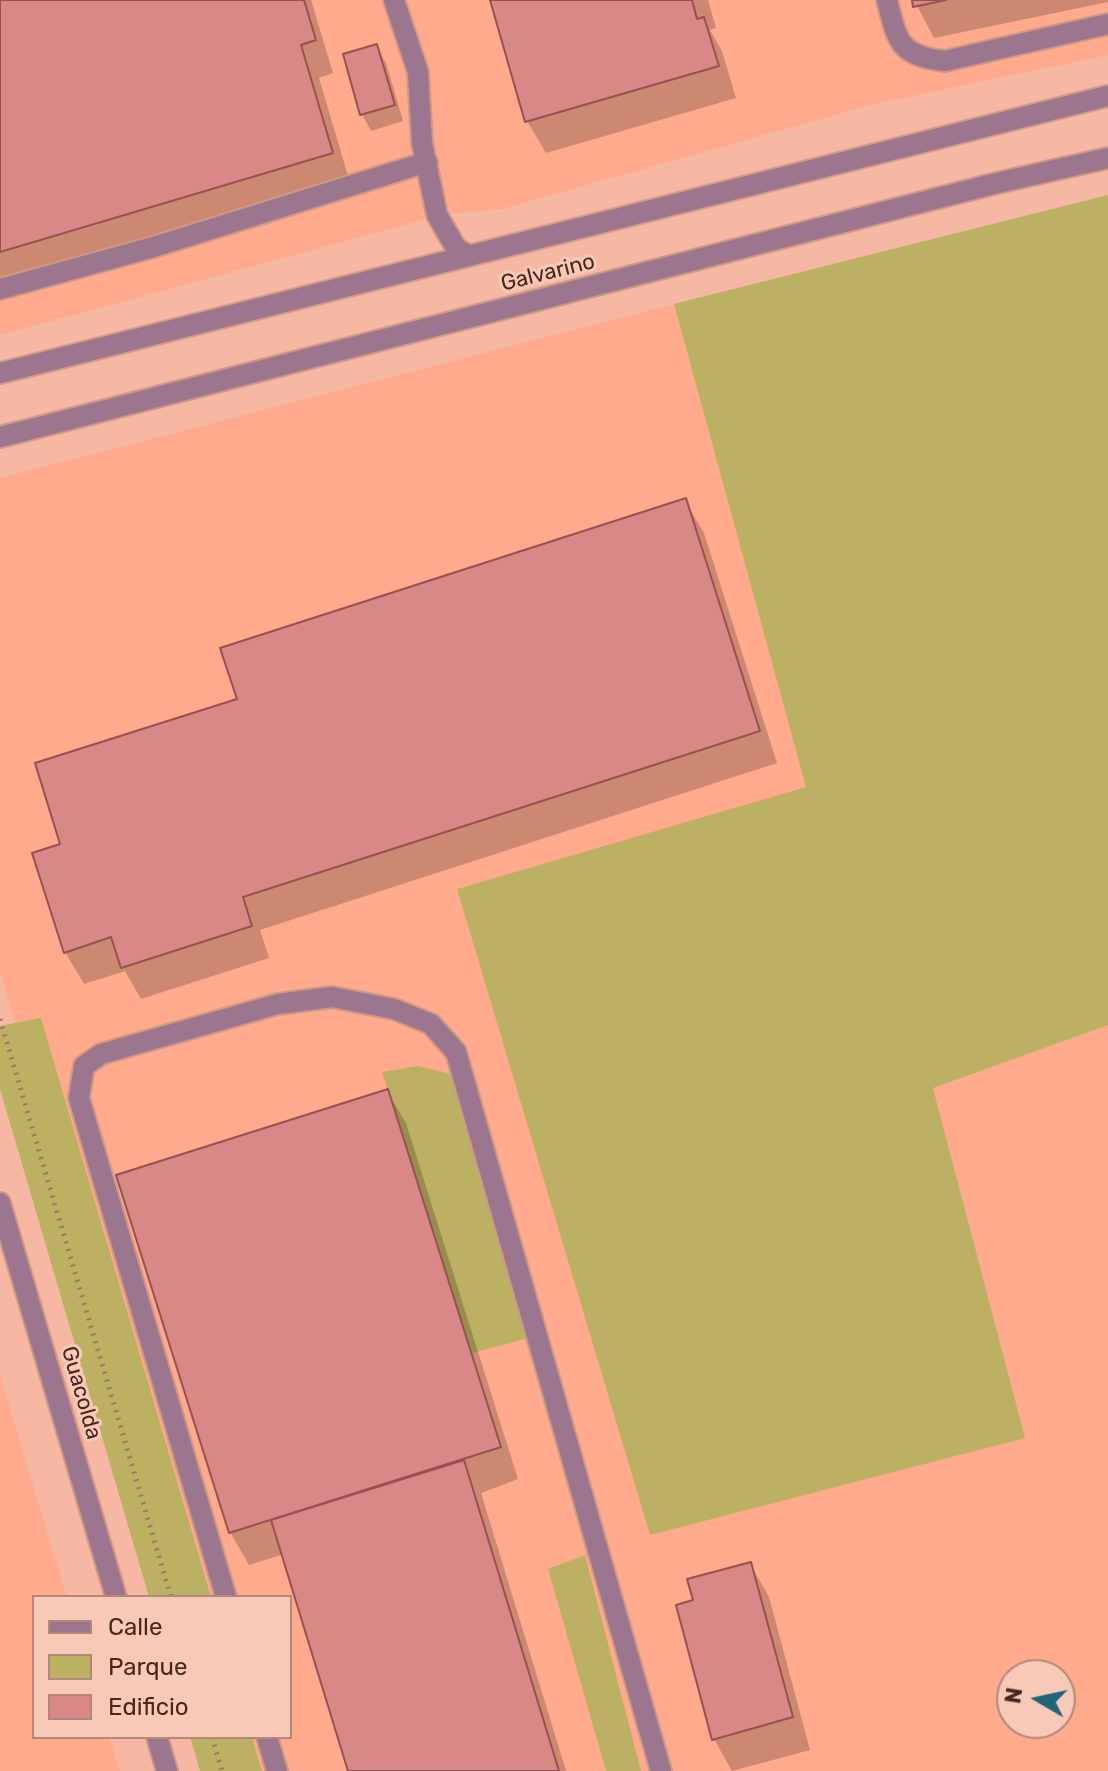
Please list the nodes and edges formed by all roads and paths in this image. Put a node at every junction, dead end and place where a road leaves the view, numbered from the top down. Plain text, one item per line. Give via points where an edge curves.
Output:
1 (394, 0) edge
2 (887, 0) edge
3 (1108, 24) edge
4 (1108, 96) edge
5 (1108, 158) edge
6 (427, 162) junction
7 (469, 256) junction
8 (0, 289) edge
9 (0, 373) edge
10 (0, 437) edge
11 (0, 1019) edge
12 (0, 1203) edge
13 (115, 1595) edge
14 (170, 1595) edge
15 (225, 1595) edge
16 (158, 1739) edge
17 (213, 1739) edge
18 (268, 1739) edge
19 (167, 1771) edge
20 (222, 1771) edge
21 (277, 1771) edge
22 (661, 1771) edge

1 - 6 street via 418,72
2 - 3 street via 895,34 908,49 920,58 945,61
4 - 7 street, Galvarino
5 - 10 street, Galvarino
6 - 7 street via 437,215 456,248
6 - 8 street
7 - 9 street, Galvarino
11 - 14 path
12 - 13 street, Guacolda
15 - 22 street via 79,1098 84,1066 101,1054 278,1004 332,997 394,1009 431,1024 456,1052
16 - 19 street
17 - 20 path
18 - 21 street

